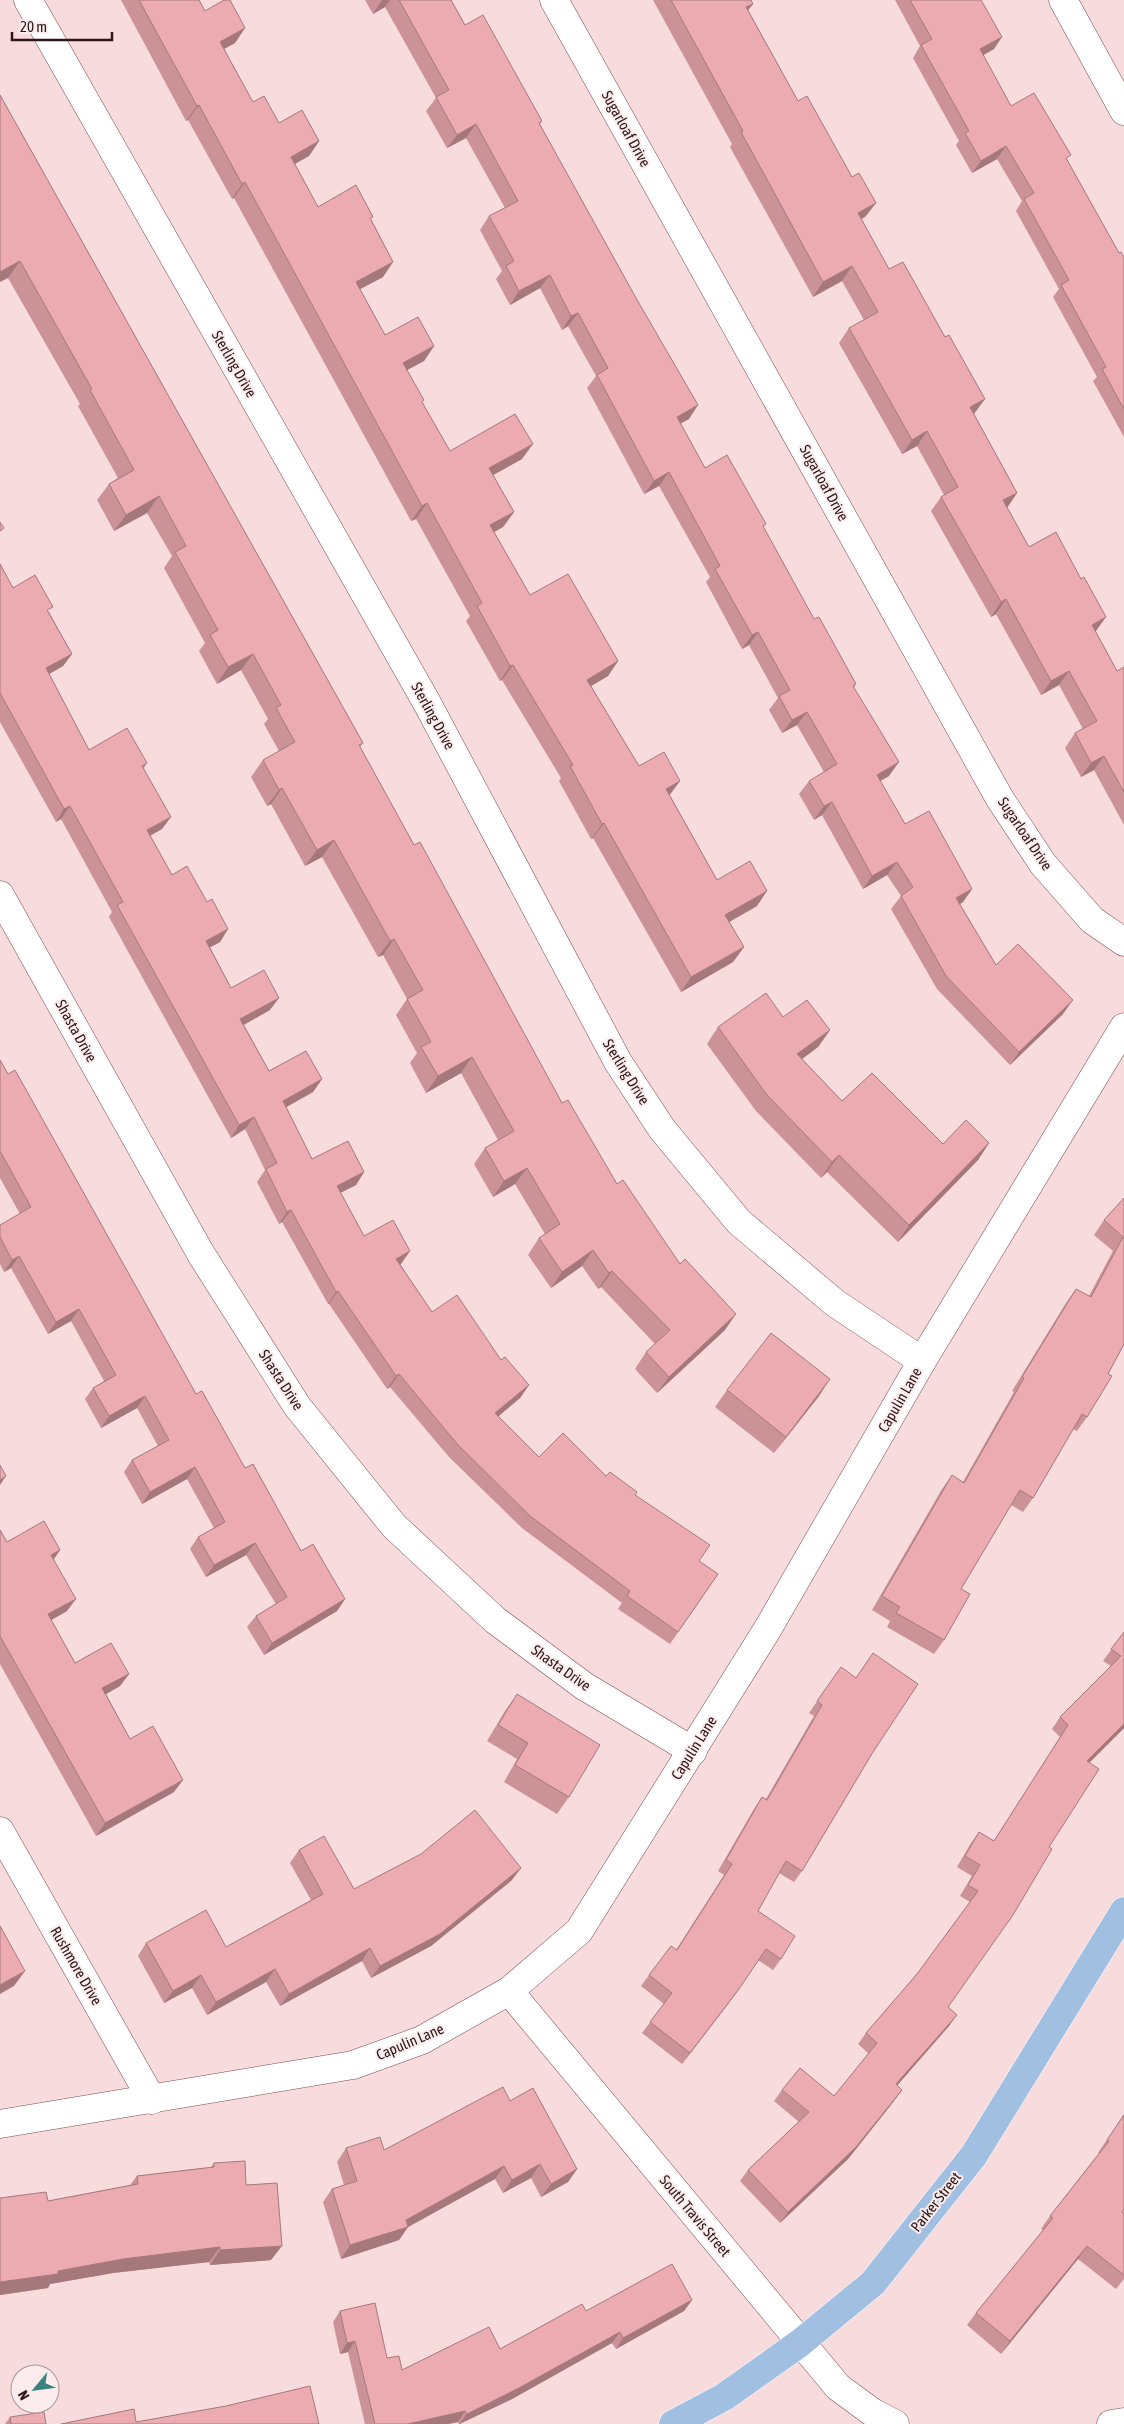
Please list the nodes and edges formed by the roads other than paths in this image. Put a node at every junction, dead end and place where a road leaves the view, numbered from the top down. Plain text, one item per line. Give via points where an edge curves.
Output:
1 (28, 0) edge
2 (554, 0) edge
3 (1063, 0) edge
4 (1124, 111) edge
5 (0, 895) edge
6 (1124, 942) edge
7 (1124, 1027) edge
8 (922, 1361) junction
9 (692, 1751) junction
10 (0, 1831) edge
11 (1124, 1911) edge
12 (509, 1991) junction
13 (152, 2100) junction
14 (0, 2124) edge
15 (800, 2343) junction
16 (1124, 2422) edge
17 (673, 2424) edge
18 (895, 2424) edge
19 (1111, 2424) edge

1 - 8 street, Sterling Drive via 427,703 623,1070 662,1129 739,1222 836,1303
2 - 6 street, Sugarloaf Drive via 1000,799 1049,871 1092,920
3 - 4 street
5 - 9 street, Shasta Drive via 201,1254 309,1421 394,1526 495,1620 584,1686
7 - 8 street, Capulin Lane
8 - 9 street, Capulin Lane via 767,1630
9 - 12 street, Capulin Lane via 579,1931
10 - 13 street, Rushmore Drive
11 - 15 main road, Parker Street via 974,2155 873,2283
12 - 13 street, Capulin Lane via 422,2040 353,2065
12 - 15 street, South Travis Street
13 - 14 street, Capulin Lane
15 - 17 main road, Parker Street via 724,2397
15 - 18 street, South Travis Street via 838,2387
16 - 19 street

